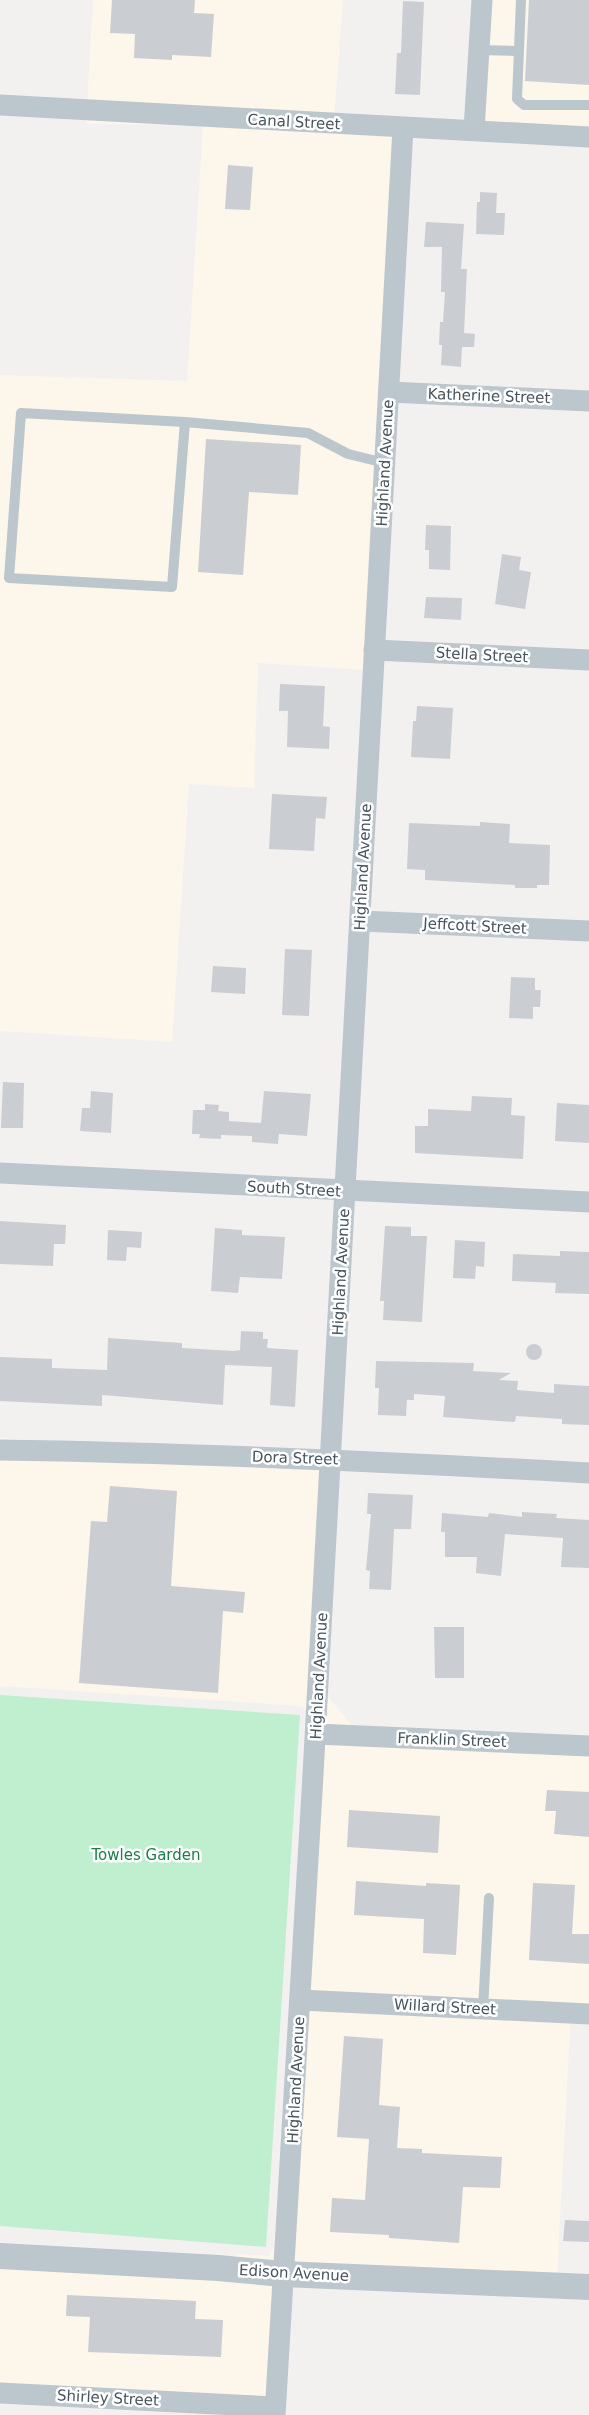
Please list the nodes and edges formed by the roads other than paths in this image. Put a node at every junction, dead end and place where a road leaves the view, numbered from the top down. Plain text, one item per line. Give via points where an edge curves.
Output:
1 (482, 0) edge
2 (520, 0) edge
3 (479, 50) junction
4 (518, 51) junction
5 (589, 105) edge
6 (0, 106) edge
7 (403, 128) junction
8 (474, 130) junction
9 (589, 137) edge
10 (389, 392) junction
11 (589, 401) edge
12 (185, 422) junction
13 (385, 464) junction
14 (374, 650) junction
15 (589, 660) edge
16 (361, 921) junction
17 (589, 932) edge
18 (0, 1173) edge
19 (346, 1191) junction
20 (589, 1202) edge
21 (0, 1450) edge
22 (332, 1459) junction
23 (589, 1473) edge
24 (316, 1734) junction
25 (589, 1746) edge
26 (489, 1898) dead end
27 (300, 2000) junction
28 (483, 2009) junction
29 (589, 2014) edge
30 (0, 2256) edge
31 (283, 2274) junction
32 (589, 2287) edge
33 (0, 2393) edge
34 (275, 2411) edge

1 - 3 street
2 - 4 lane
3 - 4 lane
3 - 8 street
4 - 5 lane via 517,99 524,105
6 - 7 street, Canal Street
7 - 8 street, Canal Street
7 - 10 street, Highland Avenue
8 - 9 street, Canal Street
10 - 11 street, Katherine Street
10 - 13 street, Highland Avenue
12 - 12 lane via 172,587 8,578 21,413
12 - 13 lane via 308,433 348,454
13 - 14 street, Highland Avenue
14 - 15 street, Stella Street
14 - 16 street, Highland Avenue
16 - 17 street, Jeffcott Street
16 - 19 street, Highland Avenue
18 - 19 street, South Street
19 - 20 street, South Street
19 - 22 street, Highland Avenue
21 - 22 street, Dora Street
22 - 23 street, Dora Street
22 - 24 street, Highland Avenue
24 - 25 street, Franklin Street
24 - 27 street, Highland Avenue
26 - 28 lane
27 - 28 street, Willard Street
27 - 31 street, Highland Avenue
28 - 29 street, Willard Street
30 - 31 street, Edison Avenue
31 - 32 street, Edison Avenue
31 - 34 street, Highland Avenue
33 - 34 street, Shirley Street

